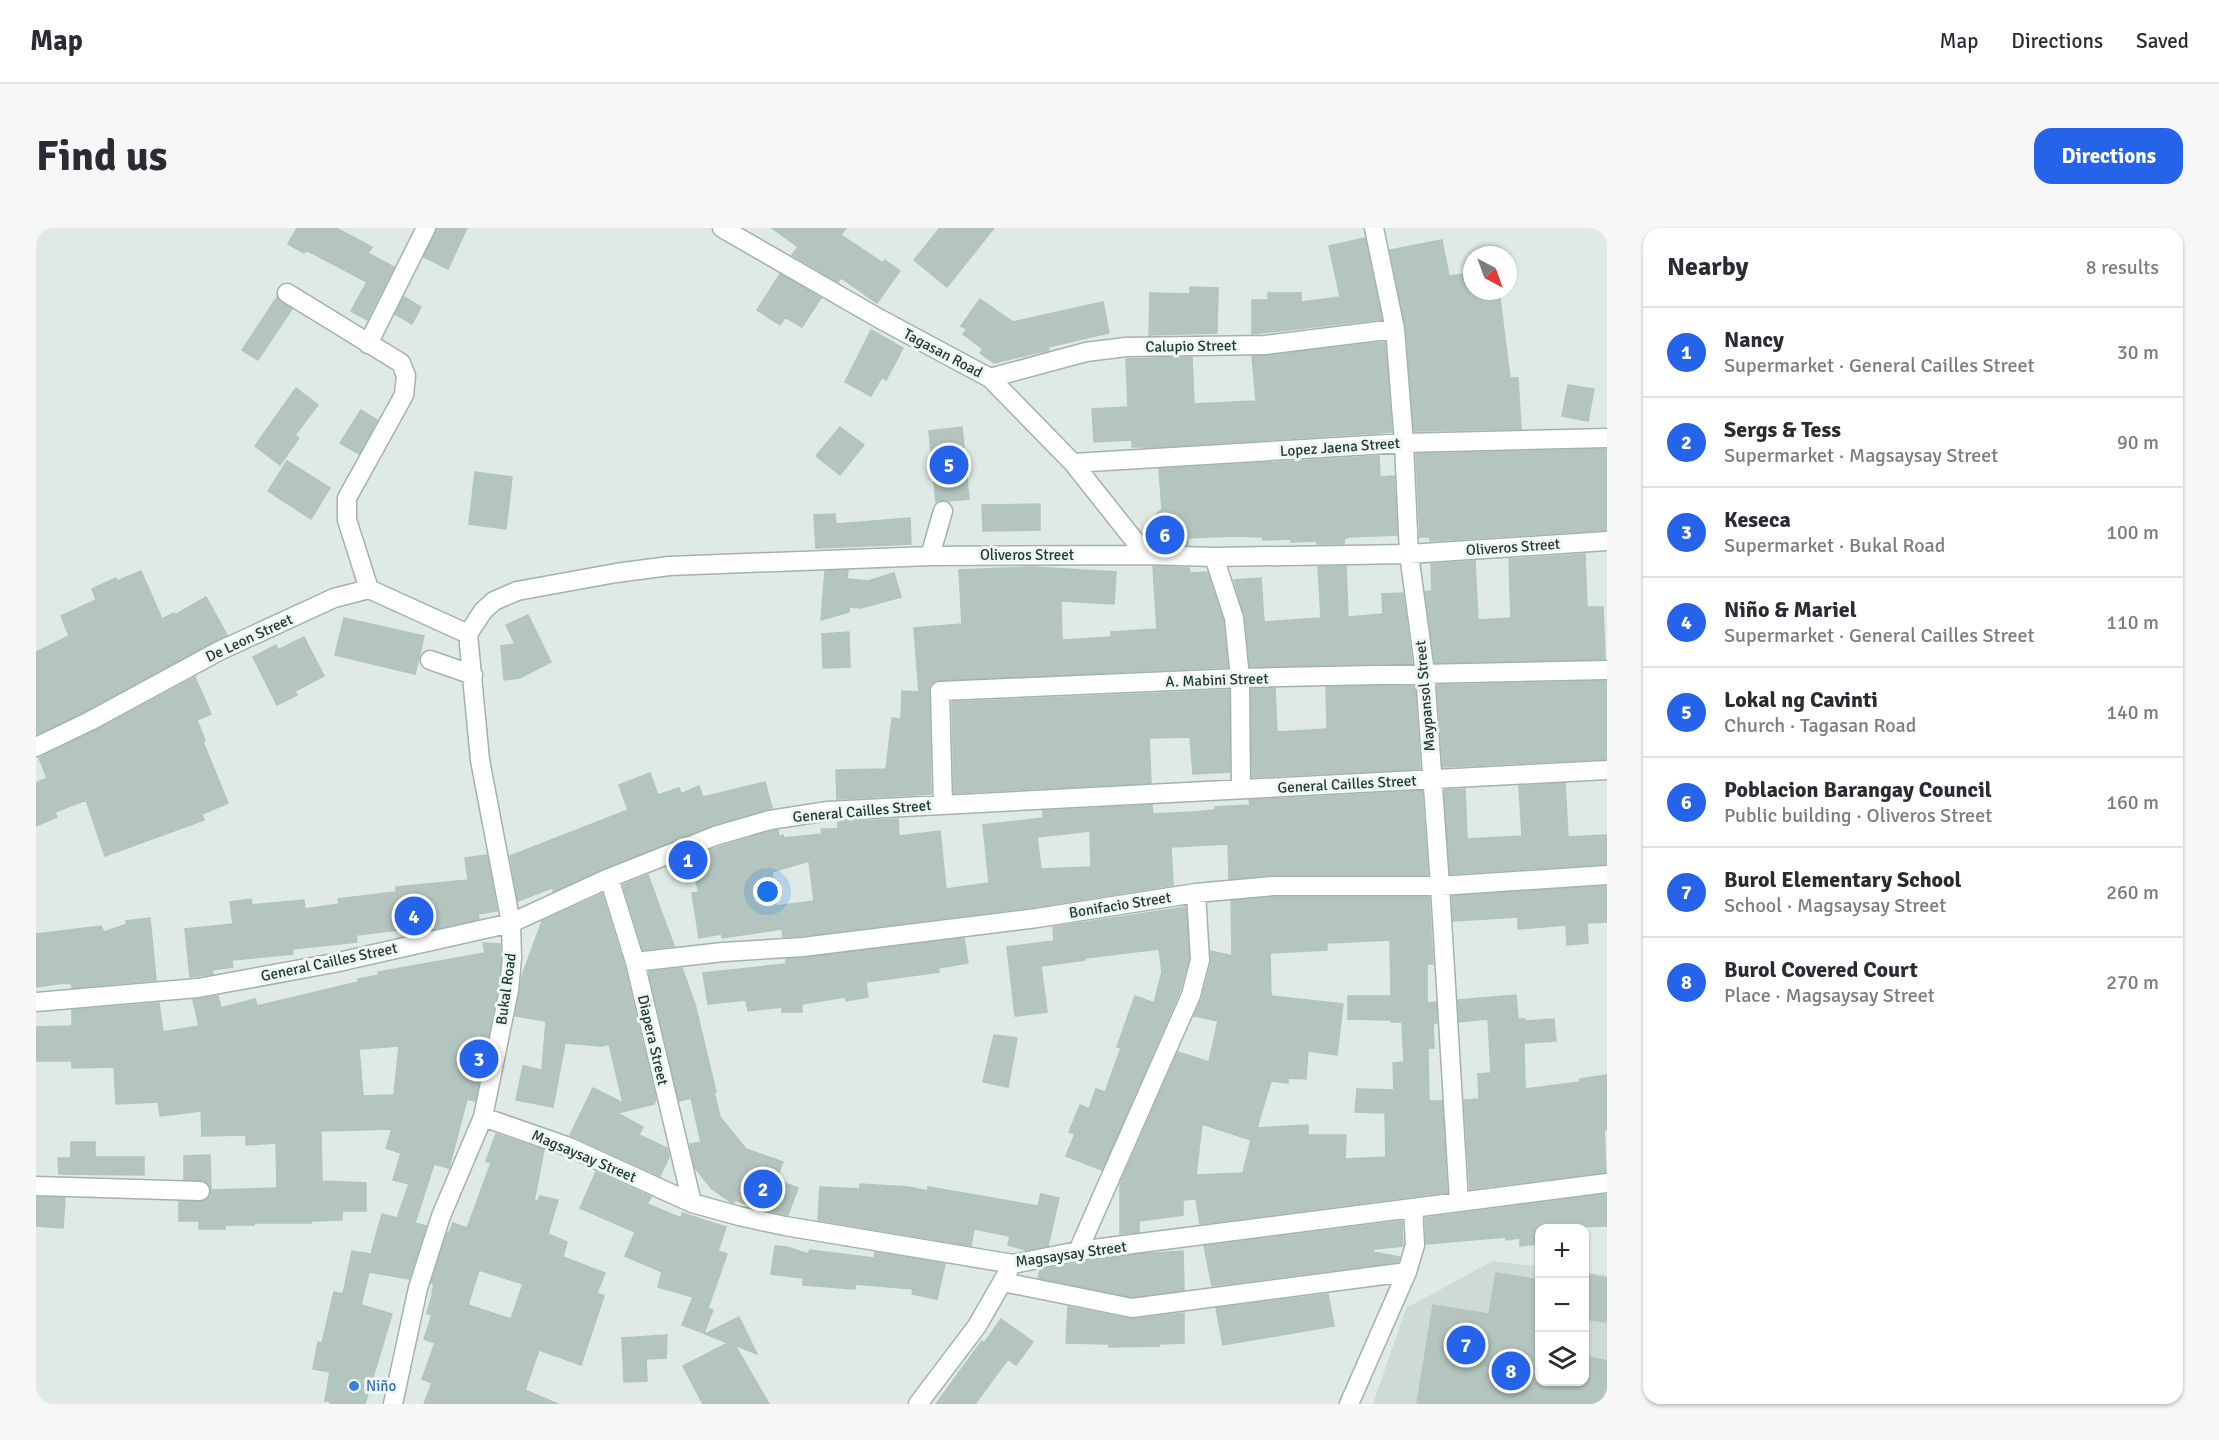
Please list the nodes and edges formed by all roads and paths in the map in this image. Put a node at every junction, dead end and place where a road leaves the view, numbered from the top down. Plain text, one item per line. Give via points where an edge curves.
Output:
1 (426, 228) edge
2 (722, 228) edge
3 (1374, 228) edge
4 (287, 293) dead end
5 (1395, 329) junction
6 (368, 344) junction
7 (990, 378) junction
8 (1607, 438) edge
9 (1404, 443) junction
10 (1073, 464) junction
11 (943, 511) dead end
12 (1607, 541) edge
13 (1409, 554) junction
14 (1146, 555) junction
15 (930, 556) junction
16 (1215, 557) junction
17 (369, 589) junction
18 (468, 634) junction
19 (430, 660) dead end
20 (1607, 670) edge
21 (1425, 673) junction
22 (473, 675) junction
23 (1240, 678) junction
24 (36, 747) edge
25 (1607, 770) edge
26 (1432, 780) junction
27 (1241, 789) junction
28 (943, 805) junction
29 (1607, 875) edge
30 (609, 878) junction
31 (1440, 886) junction
32 (1196, 893) junction
33 (511, 923) junction
34 (635, 962) junction
35 (36, 1002) edge
36 (483, 1118) junction
37 (1607, 1183) edge
38 (36, 1186) edge
39 (200, 1191) dead end
40 (1459, 1202) junction
41 (692, 1203) junction
42 (1413, 1208) junction
43 (1078, 1251) junction
44 (1013, 1263) junction
45 (1407, 1272) junction
46 (1003, 1282) junction
47 (393, 1404) edge
48 (918, 1404) edge
49 (1349, 1404) edge

1 - 6 street
2 - 7 street, Tagasan Road
3 - 5 street, Maypansol Street
4 - 6 street
5 - 7 street, Calupio Street via 1265,345 1126,347 1086,352
5 - 9 street, Maypansol Street
6 - 17 street via 401,363 406,376 404,395 347,498 347,520
7 - 10 street, Tagasan Road
8 - 9 street, Lopez Jaena Street
9 - 10 street, Lopez Jaena Street
9 - 13 street, Maypansol Street
10 - 14 street, Tagasan Road
11 - 15 street
12 - 13 street, Oliveros Street
13 - 16 street, Oliveros Street
13 - 21 street, Maypansol Street
14 - 15 street, Oliveros Street
14 - 16 street, Oliveros Street
15 - 18 street, Oliveros Street via 669,567 616,573 503,596 483,611
16 - 23 street via 1234,618
17 - 18 street
17 - 24 street, De Leon Street via 334,598 219,651
18 - 22 street, Bukal Road
19 - 22 street
20 - 21 street, A. Mabini Street
21 - 23 street, A. Mabini Street
21 - 26 street, Maypansol Street
22 - 33 street, Bukal Road via 480,760
23 - 27 street
23 - 28 street, A. Mabini Street via 940,691
25 - 26 street, General Cailles Street
26 - 27 street, General Cailles Street
26 - 31 street, Maypansol Street
27 - 28 street, General Cailles Street
28 - 30 street, General Cailles Street via 828,811 770,820 715,836
29 - 31 street, Bonifacio Street
30 - 33 street, General Cailles Street
30 - 34 street, Diapera Street
31 - 32 street, Bonifacio Street via 1273,886
31 - 40 street, Maypansol Street
32 - 34 street, Bonifacio Street via 1037,918
32 - 43 street via 1200,960 1191,995
33 - 35 street, General Cailles Street via 334,963 198,988
33 - 36 street, Bukal Road via 509,990
34 - 41 street, Diapera Street
36 - 41 street, Magsaysay Street via 569,1147
36 - 47 street, Bukal Road via 441,1216 418,1288
37 - 40 street, Magsaysay Street
38 - 39 street
40 - 42 street, Magsaysay Street
41 - 44 street, Magsaysay Street via 785,1226
42 - 43 street, Magsaysay Street
42 - 45 street via 1414,1245
43 - 44 street, Magsaysay Street
44 - 46 street
45 - 46 street via 1132,1308
45 - 49 street
46 - 48 street via 977,1326

